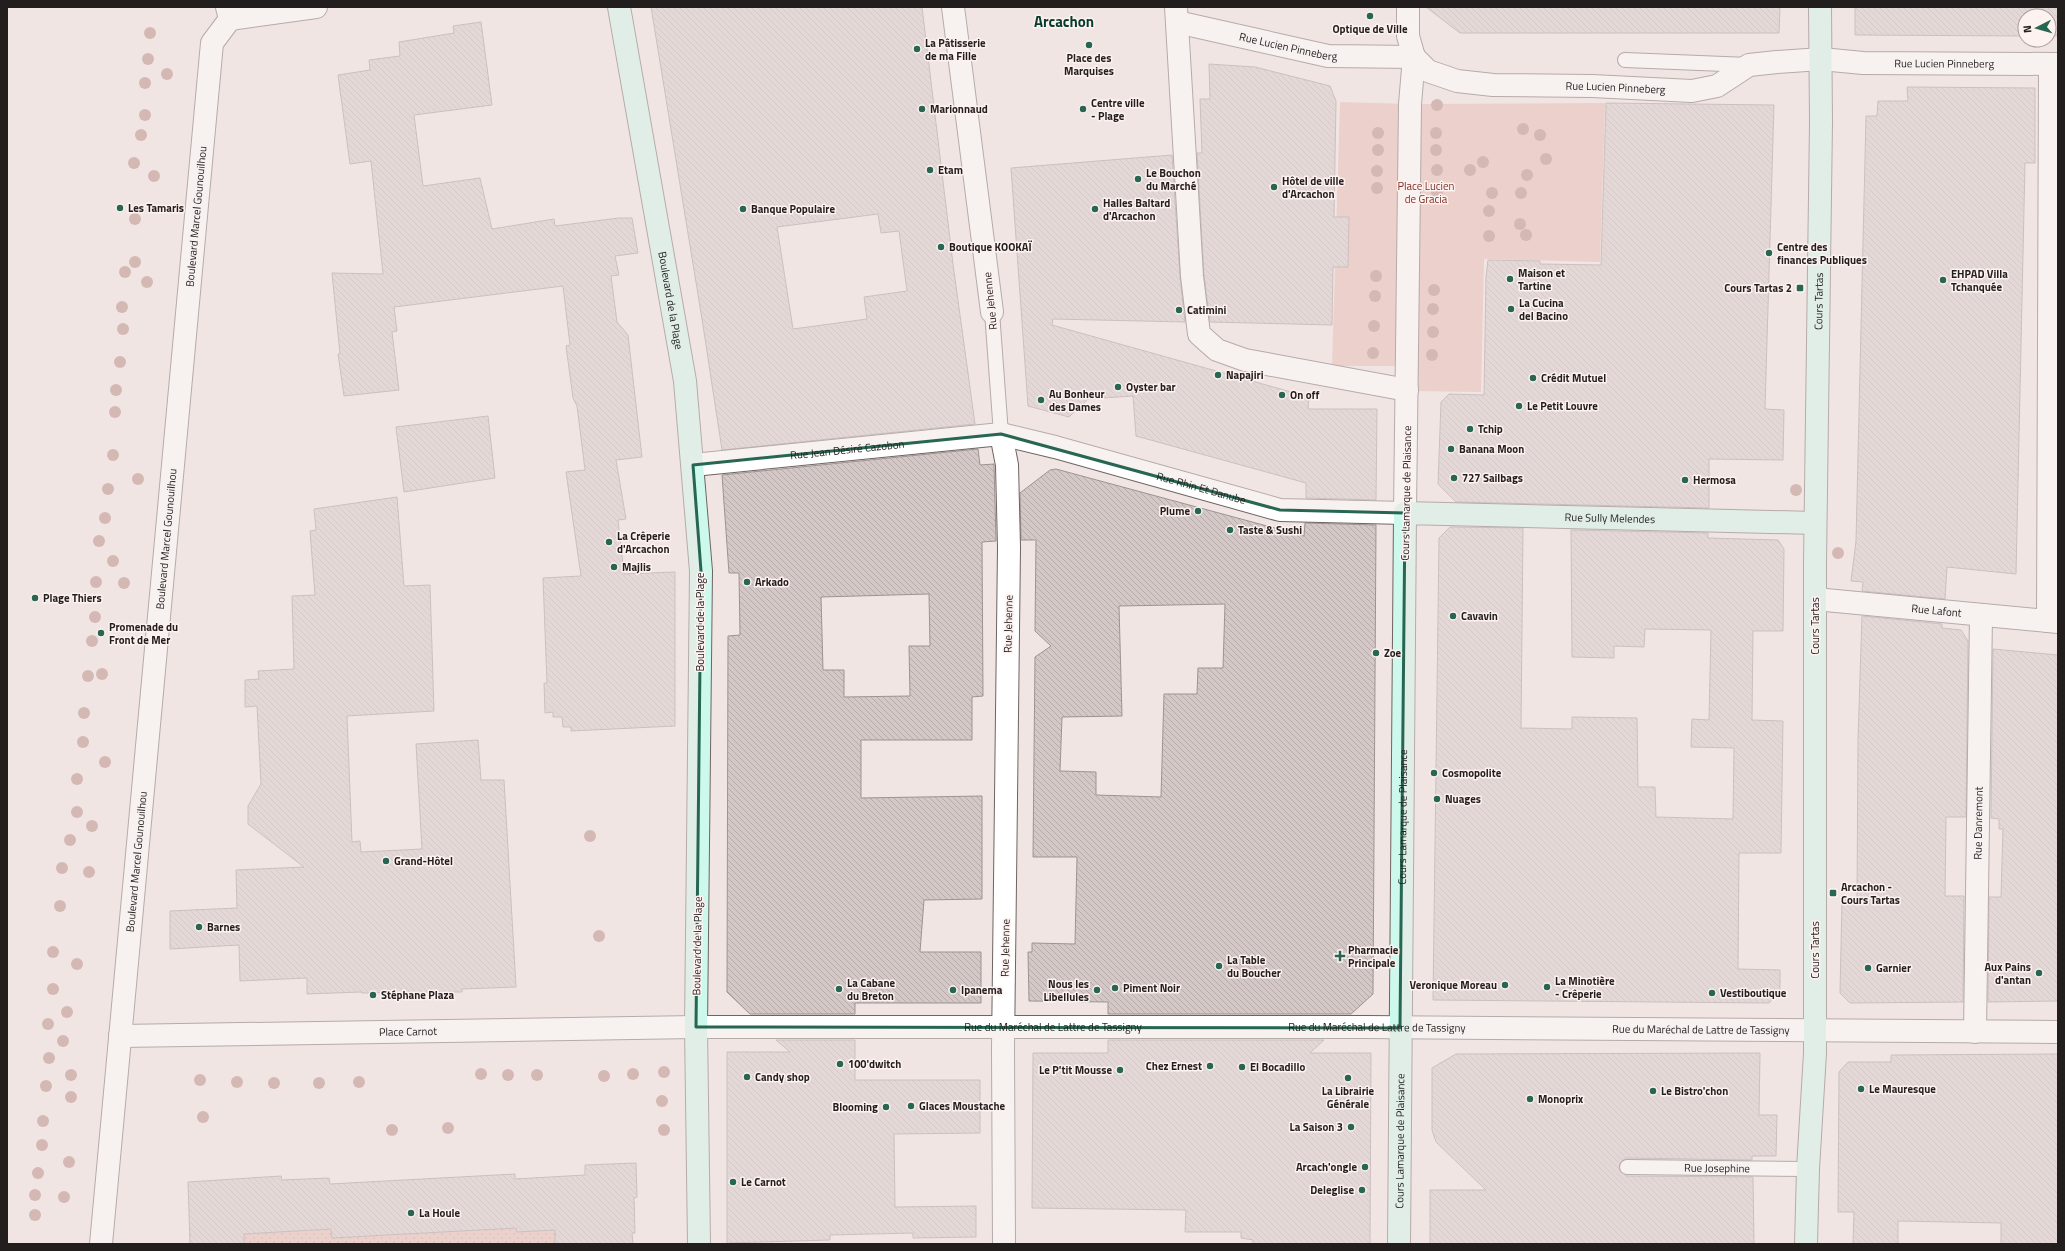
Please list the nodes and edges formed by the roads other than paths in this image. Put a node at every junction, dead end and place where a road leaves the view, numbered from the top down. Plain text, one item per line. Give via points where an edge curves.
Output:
1 (316, 7) edge
2 (619, 7) edge
3 (953, 7) edge
4 (1408, 7) edge
5 (1820, 7) edge
6 (228, 13) edge
7 (1177, 14) edge
8 (1414, 57) junction
9 (1821, 59) junction
10 (1625, 60) dead end
11 (2054, 64) edge
12 (1750, 65) junction
13 (992, 312) joint
14 (1407, 390) junction
15 (1001, 434) junction
16 (693, 465) junction
17 (1406, 513) junction
18 (1815, 523) junction
19 (1815, 599) junction
20 (1981, 615) junction
21 (2053, 621) edge
22 (1004, 1026) junction
23 (696, 1027) junction
24 (1400, 1028) junction
25 (1814, 1031) junction
26 (1975, 1032) junction
27 (2058, 1032) edge
28 (120, 1036) junction
29 (1627, 1167) dead end
30 (1808, 1169) junction
31 (101, 1244) edge
32 (699, 1244) edge
33 (1004, 1244) edge
34 (1399, 1244) edge
35 (1806, 1244) edge

1 - 6 street
2 - 16 street, Boulevard de la Plage via 685,380
3 - 13 street, Rue Jehenne
4 - 8 street via 1408,36
5 - 9 street, Cours Tartas
6 - 28 street, Boulevard Marcel Gounouilhou via 212,43
7 - 8 street, Rue Lucien Pinneberg via 1328,56
7 - 14 street via 1192,276 1199,334 1217,350 1245,360
8 - 12 street, Rue Lucien Pinneberg via 1428,71 1457,81 1493,85 1692,91 1717,86
8 - 14 street via 1410,104
9 - 11 street, Rue Lucien Pinneberg via 1863,63
9 - 12 street, Rue Lucien Pinneberg
9 - 18 street, Cours Tartas
10 - 12 lane
11 - 21 street
13 - 15 lane, Rue Jehenne
14 - 17 street, Cours Lamarque de Plaisance
15 - 16 street, Rue Jean Désiré Cazobon
15 - 17 street, Rue Rhin Et Danube via 1280,510
15 - 22 street, Rue Jehenne via 1007,465 1009,547
16 - 23 street, Boulevard de la Plage via 701,571
17 - 18 street, Rue Sully Melendes
17 - 24 street, Cours Lamarque de Plaisance
18 - 19 street, Cours Tartas
19 - 20 street, Rue Lafont
19 - 25 street, Cours Tartas
20 - 21 street, Rue Lafont
20 - 26 street, Rue Danremont
22 - 23 street, Rue du Maréchal de Lattre de Tassigny
22 - 24 street, Rue du Maréchal de Lattre de Tassigny
22 - 33 street, Rue Jehenne
23 - 28 street, Place Carnot
23 - 32 street, Boulevard de la Plage
24 - 25 street, Rue du Maréchal de Lattre de Tassigny
24 - 34 street, Cours Lamarque de Plaisance
25 - 26 street, Rue du Maréchal de Lattre de Tassigny
25 - 30 street, Cours Tartas
26 - 27 street, Rue du Maréchal de Lattre de Tassigny
28 - 31 street, Boulevard Marcel Gounouilhou
29 - 30 lane, Rue Josephine
30 - 35 street, Cours Tartas

